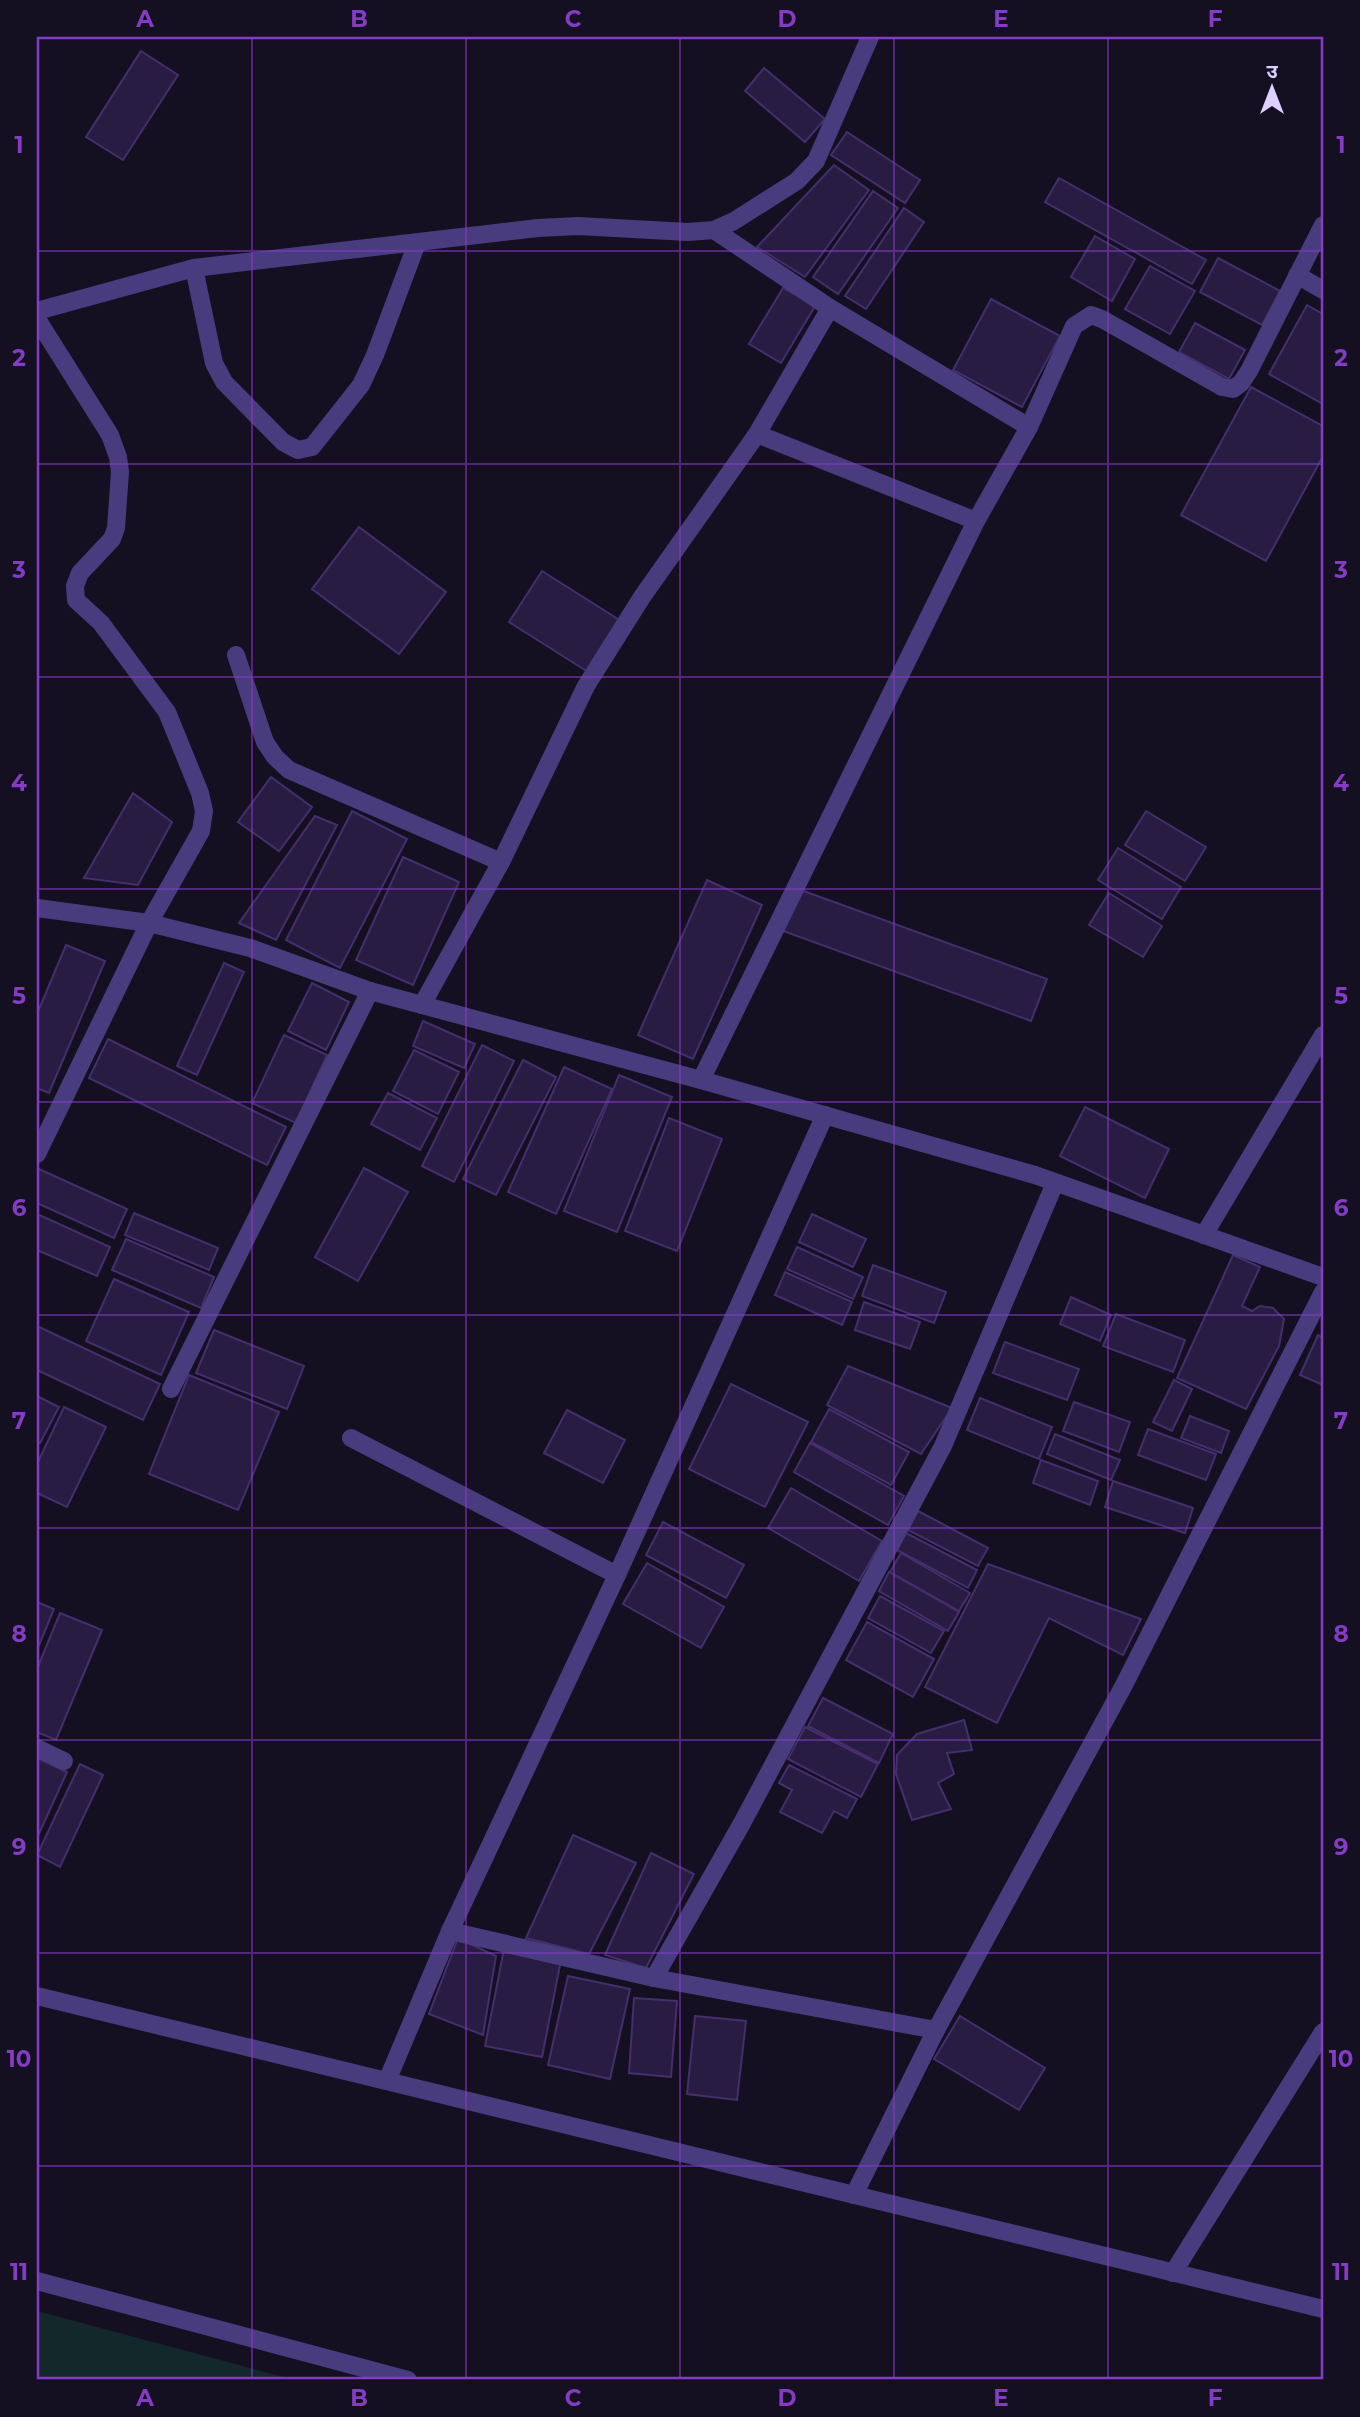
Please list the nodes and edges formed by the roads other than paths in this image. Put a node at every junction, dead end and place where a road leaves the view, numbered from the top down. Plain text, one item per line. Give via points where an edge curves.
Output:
1 (870, 37) edge
2 (1323, 225) edge
3 (714, 230) junction
4 (417, 243) junction
5 (194, 268) junction
6 (1297, 275) junction
7 (1323, 290) edge
8 (830, 308) junction
9 (37, 311) edge
10 (37, 319) edge
11 (1029, 427) junction
12 (757, 434) junction
13 (976, 521) junction
14 (236, 655) dead end
15 (501, 862) junction
16 (37, 908) edge
17 (149, 923) junction
18 (370, 991) junction
19 (422, 1005) junction
20 (1323, 1035) edge
21 (701, 1080) junction
22 (825, 1115) junction
23 (37, 1154) edge
24 (1055, 1183) junction
25 (1204, 1235) junction
26 (1323, 1277) edge
27 (1323, 1292) edge
28 (171, 1389) dead end
29 (351, 1438) dead end
30 (617, 1575) junction
31 (37, 1748) edge
32 (64, 1761) dead end
33 (450, 1931) junction
34 (654, 1978) junction
35 (37, 1996) edge
36 (936, 2030) junction
37 (1323, 2032) edge
38 (387, 2081) junction
39 (854, 2195) junction
40 (1173, 2273) junction
41 (37, 2281) edge
42 (1323, 2309) edge
43 (408, 2380) edge

1 - 3 street via 816,162 797,181
2 - 6 street
3 - 4 street via 578,226
3 - 8 street
4 - 5 street
4 - 5 street via 361,385 312,447 298,450 282,442 224,382 214,363
5 - 9 street
6 - 7 street
6 - 11 street via 1248,371 1233,389 1091,315 1074,326
8 - 11 street
8 - 12 street
10 - 17 street via 110,435 118,457 116,528 112,539 80,573 76,600 101,623 167,712 204,811 201,831
11 - 13 street
12 - 13 street
12 - 15 street via 642,597 586,686
13 - 21 street
14 - 15 street via 265,742 289,770
15 - 19 street
16 - 17 street
17 - 18 street via 250,948
17 - 23 street
18 - 19 street
18 - 28 street
19 - 21 street
20 - 25 street
21 - 22 street
22 - 24 street
22 - 30 street
24 - 25 street
24 - 34 street via 943,1446
25 - 26 street
27 - 36 street via 1124,1685
29 - 30 street
30 - 33 street
31 - 32 street
33 - 34 street
33 - 38 street
34 - 36 street
35 - 38 street
36 - 39 street
37 - 40 street
38 - 39 street
39 - 40 street
40 - 42 street
41 - 43 street

